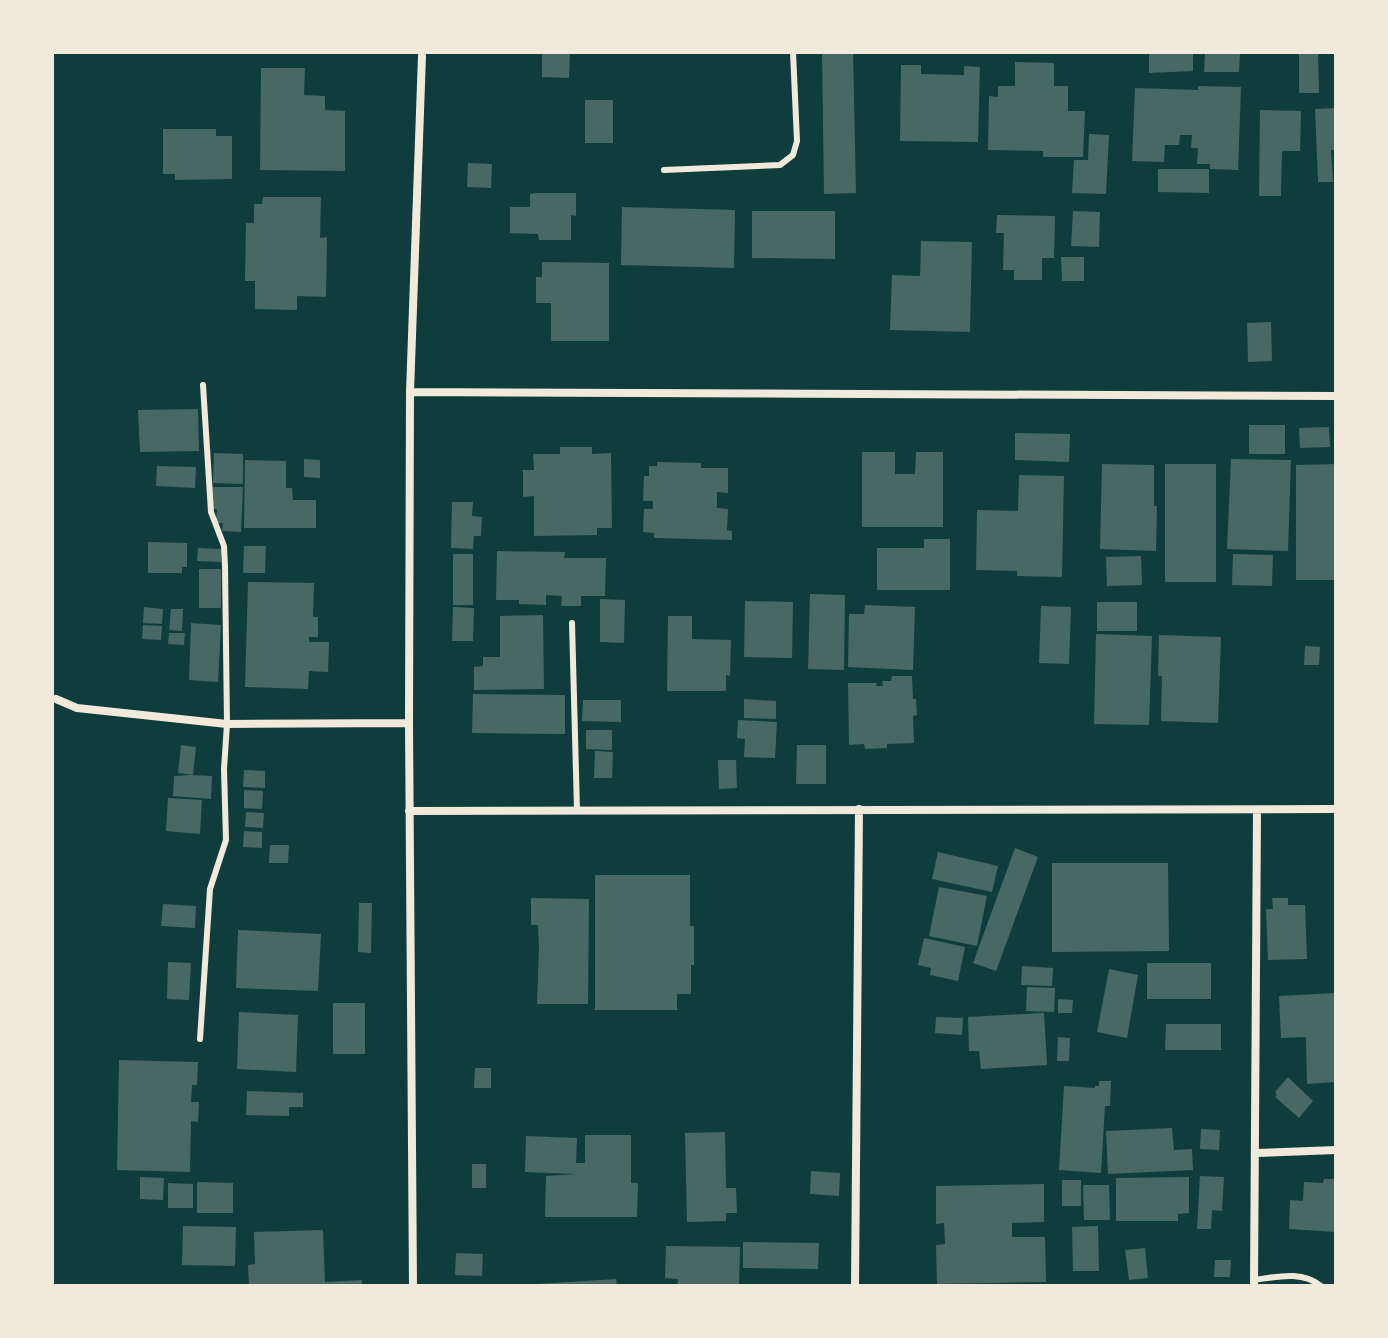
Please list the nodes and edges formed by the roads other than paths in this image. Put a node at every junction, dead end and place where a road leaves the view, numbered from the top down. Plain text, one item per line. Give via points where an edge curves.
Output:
1 (793, 52) edge
2 (422, 56) dead end
3 (664, 170) dead end
4 (203, 385) dead end
5 (410, 392) junction
6 (1336, 396) edge
7 (572, 623) dead end
8 (56, 699) dead end
9 (409, 723) junction
10 (227, 724) junction
11 (859, 809) junction
12 (1336, 809) edge
13 (577, 810) junction
14 (409, 811) junction
15 (1257, 811) junction
16 (200, 1039) dead end
17 (1336, 1150) edge
18 (1256, 1153) junction
19 (1254, 1283) edge
20 (413, 1286) edge
21 (855, 1286) edge
22 (1321, 1286) edge

1 - 3 lane via 793,155 780,165
2 - 5 street
4 - 10 lane via 211,512 224,546
5 - 6 street
5 - 9 street
7 - 13 lane
8 - 10 street via 77,708
9 - 10 street
9 - 14 street
10 - 16 lane via 226,840 210,889
11 - 13 street
11 - 15 street
11 - 21 street
12 - 15 street
13 - 14 street
14 - 20 street
15 - 18 street
17 - 18 street
18 - 19 street
19 - 22 lane via 1295,1275

